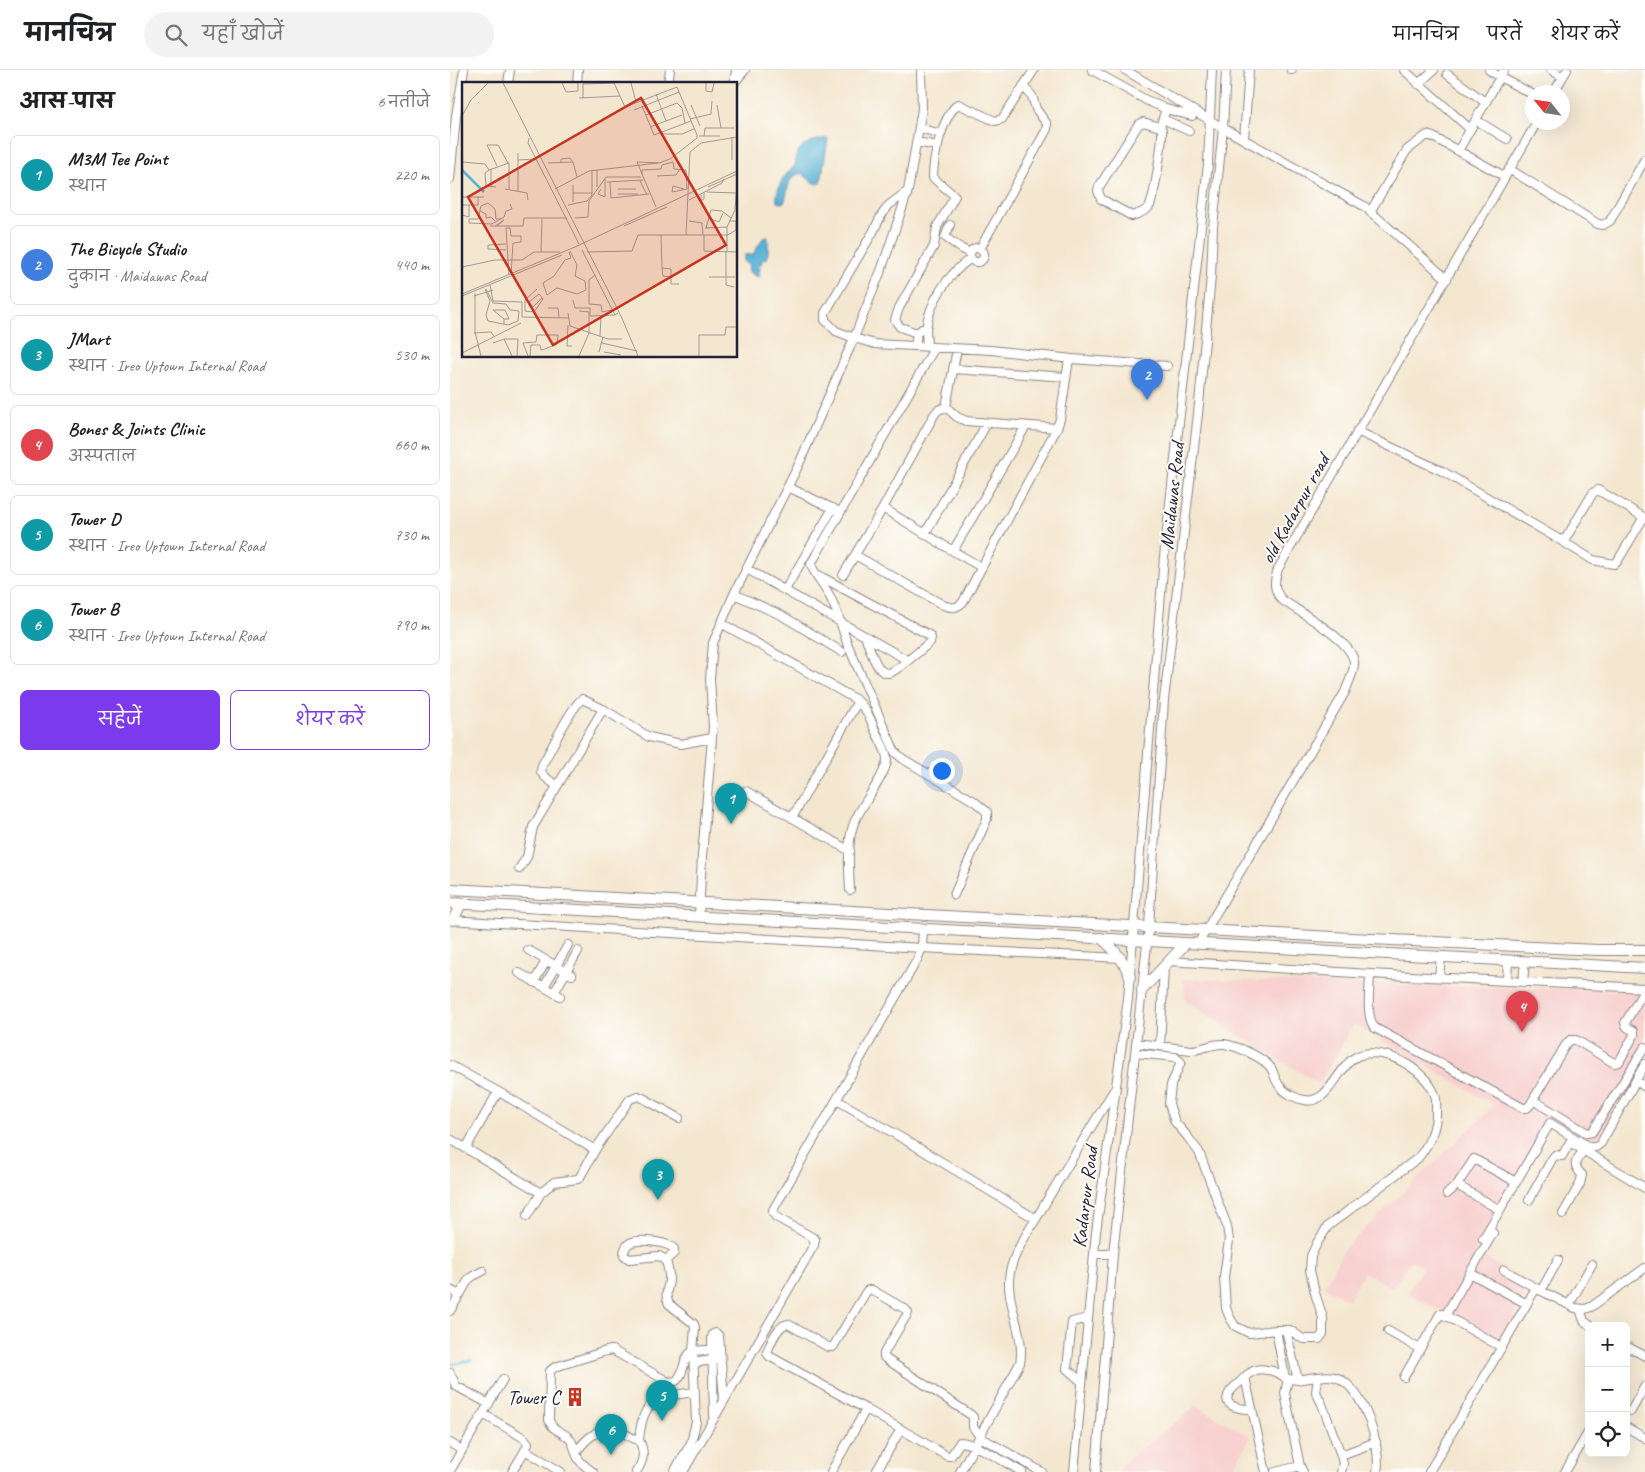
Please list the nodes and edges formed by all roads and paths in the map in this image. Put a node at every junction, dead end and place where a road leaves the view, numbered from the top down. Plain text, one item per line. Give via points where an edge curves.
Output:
1 (464, 70) edge
2 (745, 70) edge
3 (922, 70) edge
4 (1034, 70) edge
5 (1092, 70) edge
6 (1125, 70) edge
7 (1212, 70) edge
8 (1226, 70) edge
9 (1248, 70) edge
10 (1404, 70) edge
11 (1434, 70) edge
12 (1489, 70) edge
13 (1551, 70) edge
14 (1447, 74) dead end
15 (1502, 74) edge
16 (1565, 74) edge
17 (735, 82) edge
18 (1418, 84) junction
19 (1558, 85) edge
20 (1023, 86) junction
21 (1525, 89) edge
22 (1486, 102) junction
23 (1166, 109) junction
24 (453, 115) edge
25 (1192, 116) dead end
26 (1211, 120) junction
27 (1476, 120) junction
28 (1162, 123) junction
29 (919, 128) junction
30 (1223, 128) junction
31 (1470, 129) junction
32 (1532, 130) edge
33 (1189, 131) dead end
34 (942, 134) junction
35 (1244, 139) junction
36 (1507, 139) dead end
37 (916, 142) junction
38 (938, 146) junction
39 (1458, 151) junction
40 (1645, 160) edge
41 (1506, 173) junction
42 (450, 179) edge
43 (908, 191) junction
44 (1370, 212) junction
45 (950, 225) dead end
46 (970, 255) junction
47 (1447, 279) junction
48 (926, 330) junction
49 (917, 333) junction
50 (854, 338) junction
51 (915, 346) junction
52 (927, 347) junction
53 (936, 347) junction
54 (957, 349) junction
55 (1069, 359) junction
56 (1167, 366) dead end
57 (954, 369) junction
58 (1066, 377) junction
59 (946, 407) junction
60 (987, 423) junction
61 (1026, 426) junction
62 (1057, 428) junction
63 (1357, 432) junction
64 (788, 487) junction
65 (832, 508) junction
66 (883, 508) junction
67 (840, 513) junction
68 (1645, 518) edge
69 (925, 534) junction
70 (1560, 540) junction
71 (953, 552) junction
72 (855, 555) junction
73 (981, 566) junction
74 (747, 569) junction
75 (816, 574) junction
76 (843, 575) dead end
77 (785, 590) junction
78 (734, 594) junction
79 (840, 621) junction
80 (721, 623) junction
81 (865, 636) junction
82 (842, 652) dead end
83 (908, 660) junction
84 (858, 701) junction
85 (603, 709) junction
86 (712, 738) junction
87 (557, 786) junction
88 (746, 791) dead end
89 (792, 818) junction
90 (850, 851) junction
91 (519, 869) dead end
92 (450, 889) edge
93 (850, 890) dead end
94 (954, 894) dead end
95 (700, 902) junction
96 (450, 903) edge
97 (461, 904) junction
98 (699, 916) junction
99 (451, 921) edge
100 (1134, 926) junction
101 (1149, 926) junction
102 (923, 929) junction
103 (1206, 930) junction
104 (1101, 938) junction
105 (1134, 940) junction
106 (1147, 941) junction
107 (1186, 943) junction
108 (1198, 944) junction
109 (568, 945) dead end
110 (922, 948) junction
111 (528, 950) dead end
112 (1645, 950) edge
113 (578, 951) dead end
114 (1441, 957) junction
115 (1121, 958) junction
116 (1508, 960) junction
117 (546, 961) junction
118 (1524, 962) junction
119 (1166, 963) junction
120 (556, 966) junction
121 (1645, 968) edge
122 (519, 973) dead end
123 (569, 974) junction
124 (1370, 974) junction
125 (1130, 977) junction
126 (1439, 977) junction
127 (1507, 981) junction
128 (534, 982) junction
129 (1523, 982) junction
130 (544, 987) junction
131 (1645, 988) edge
132 (1142, 990) junction
133 (1136, 1043) junction
134 (1158, 1046) junction
135 (1645, 1047) edge
136 (1135, 1053) junction
137 (1645, 1064) edge
138 (450, 1065) edge
139 (1117, 1086) junction
140 (498, 1092) junction
141 (837, 1100) junction
142 (1532, 1100) junction
143 (679, 1118) dead end
144 (450, 1139) edge
145 (466, 1148) junction
146 (595, 1150) junction
147 (1584, 1150) junction
148 (1516, 1182) junction
149 (1457, 1185) junction
150 (1645, 1188) edge
151 (541, 1193) junction
152 (1447, 1194) dead end
153 (1529, 1200) dead end
154 (1500, 1210) junction
155 (1563, 1214) dead end
156 (527, 1216) dead end
157 (1036, 1219) junction
158 (1493, 1233) dead end
159 (1094, 1254) junction
160 (1113, 1254) junction
161 (666, 1260) junction
162 (1558, 1260) dead end
163 (1592, 1264) dead end
164 (1645, 1268) edge
165 (1469, 1269) junction
166 (1504, 1270) dead end
167 (483, 1271) dead end
168 (450, 1290) edge
169 (1538, 1290) junction
170 (460, 1295) junction
171 (1527, 1304) junction
172 (1568, 1305) junction
173 (1580, 1309) junction
174 (450, 1311) edge
175 (1445, 1316) junction
176 (1088, 1318) junction
177 (1585, 1322) edge
178 (1276, 1330) junction
179 (1286, 1330) junction
180 (1388, 1331) dead end
181 (1502, 1347) junction
182 (1630, 1348) edge
183 (1420, 1349) junction
184 (694, 1351) junction
185 (1645, 1356) edge
186 (717, 1359) junction
187 (694, 1363) junction
188 (450, 1373) edge
189 (1245, 1377) junction
190 (1404, 1377) dead end
191 (1287, 1378) junction
192 (1318, 1378) junction
193 (504, 1379) dead end
194 (1298, 1380) junction
195 (1082, 1382) junction
196 (1645, 1386) edge
197 (695, 1392) junction
198 (724, 1400) junction
199 (489, 1404) junction
200 (866, 1409) junction
201 (1247, 1409) dead end
202 (1631, 1411) dead end
203 (483, 1414) junction
204 (714, 1416) junction
205 (901, 1429) junction
206 (1630, 1429) edge
207 (980, 1437) junction
208 (1585, 1438) edge
209 (1645, 1438) edge
210 (639, 1440) junction
211 (1376, 1442) junction
212 (450, 1443) edge
213 (975, 1446) junction
214 (462, 1450) junction
215 (525, 1450) junction
216 (576, 1452) junction
217 (1341, 1455) junction
218 (1016, 1458) junction
219 (1012, 1466) junction
220 (1302, 1469) edge
221 (450, 1471) edge
222 (512, 1472) edge
223 (561, 1472) edge
224 (593, 1472) edge
225 (636, 1472) edge
226 (674, 1472) edge
227 (683, 1472) edge
228 (831, 1472) edge
229 (876, 1472) edge
230 (960, 1472) edge
231 (1022, 1472) edge
232 (1042, 1472) edge
233 (1074, 1472) edge
234 (1096, 1472) edge
235 (1266, 1472) edge
236 (1275, 1472) edge
237 (1341, 1472) edge
238 (1377, 1472) edge
239 (1429, 1472) edge
240 (1565, 1472) edge

1 - 24 street
2 - 17 street
3 - 29 street
4 - 20 street
5 - 23 street
6 - 26 street
7 - 26 street, Maidawas Road
8 - 30 street, Maidawas Road
9 - 35 street
10 - 18 street
11 - 18 street
12 - 15 street
13 - 16 street
14 - 22 street
15 - 21 street
15 - 22 street
16 - 19 street
18 - 31 street
20 - 34 street via 1002,120 995,121 958,104 947,119
20 - 46 street via 1032,96 1047,129 981,250 974,248
22 - 27 street
23 - 25 street
23 - 28 street
24 - 42 street
26 - 30 street
26 - 100 street, Maidawas Road via 1164,557
27 - 31 street
27 - 36 street
28 - 28 street via 1151,202 1142,213 1132,216 1101,199 1099,187 1138,125 1143,122
28 - 33 street
29 - 34 street
29 - 37 street
30 - 35 street
30 - 101 street, Maidawas Road via 1198,414 1164,700
31 - 39 street
32 - 41 street, old Kadarpur road
34 - 38 street
35 - 44 street
37 - 38 street
37 - 43 street
38 - 49 street via 933,178 955,196 937,228 934,246 895,320 900,327
39 - 41 street
39 - 44 street via 1427,135 1419,140 1407,150
40 - 41 street via 1610,221 1603,225
41 - 47 street, old Kadarpur road
43 - 50 street
43 - 50 street via 889,205 881,216 825,313 829,325
44 - 47 street
45 - 46 street via 944,237
46 - 48 street via 948,280 932,308
47 - 63 street, old Kadarpur road
48 - 49 street
48 - 52 street
49 - 51 street
50 - 51 street via 875,344
50 - 64 street
51 - 52 street
52 - 53 street
53 - 54 street
53 - 67 street
54 - 55 street
54 - 57 street
55 - 56 street
55 - 58 street
57 - 58 street
57 - 59 street
58 - 62 street
59 - 60 street via 957,417
59 - 66 street via 934,415
60 - 61 street
60 - 69 street
61 - 62 street
61 - 71 street
62 - 73 street
63 - 70 street via 1442,470
63 - 103 street, old Kadarpur road via 1274,581 1281,599 1341,640 1351,651 1355,663 1351,677
64 - 65 street
64 - 74 street
65 - 67 street
65 - 77 street
66 - 69 street
66 - 72 street
67 - 75 street via 812,560
68 - 70 street via 1614,564 1592,560
68 - 70 street via 1598,490 1566,538
69 - 71 street
71 - 73 street
72 - 73 street via 952,608 963,602
72 - 76 street
74 - 77 street
74 - 78 street
75 - 79 street
75 - 83 street via 929,635 930,642
77 - 79 street
78 - 80 street
78 - 82 street via 781,615
79 - 81 street
79 - 94 street via 895,752 987,812 987,819
80 - 84 street
80 - 86 street via 713,644 711,666
81 - 83 street
81 - 83 street via 883,672 891,673
84 - 89 street
84 - 90 street via 866,711 887,760 855,819
85 - 86 street via 649,737 681,744
85 - 87 street
85 - 87 street via 582,699 571,713 542,765 544,778
86 - 95 street
87 - 91 street via 533,827 527,857
88 - 89 street
89 - 90 street
90 - 93 street
92 - 95 main road
95 - 98 street
95 - 100 main road
96 - 97 main road
97 - 98 main road
97 - 99 main road
98 - 102 main road
99 - 110 street
100 - 101 main road
100 - 105 street, Kadarpur Road
101 - 103 main road
101 - 106 street, Kadarpur Road
102 - 104 main road
102 - 110 street
103 - 108 street, old Kadarpur road
103 - 112 main road
104 - 105 main road
104 - 115 main road
105 - 106 main road
105 - 125 street, Kadarpur Road
106 - 107 main road
106 - 132 street, Kadarpur Road
107 - 108 main road
107 - 119 main road
108 - 114 main road
109 - 120 street
110 - 115 street
110 - 141 street
111 - 117 street
113 - 123 street
114 - 116 main road
114 - 126 street
115 - 125 main road
116 - 118 main road
116 - 127 street
117 - 120 street
117 - 128 street
118 - 121 main road
118 - 129 street
119 - 124 street
119 - 132 main road
119 - 134 street
120 - 123 street
120 - 130 street
122 - 128 street
123 - 130 street via 557,995
124 - 126 street
124 - 142 street via 1369,1016 1375,1028 1523,1108 1527,1108
125 - 139 street, Kadarpur Road
126 - 127 street
127 - 129 street
128 - 130 street
129 - 131 street
131 - 142 street via 1625,1023 1634,1034 1618,1064 1576,1040 1570,1040
132 - 133 street, Kadarpur Road
133 - 134 street
133 - 136 street, Kadarpur Road
134 - 179 street via 1196,1050 1223,1044 1241,1049 1271,1068 1280,1087 1306,1101 1324,1094 1352,1059 1378,1052 1418,1073 1436,1095 1437,1119 1418,1158 1328,1226 1313,1249 1310,1270 1323,1318 1323,1334 1319,1339 1308,1340
135 - 142 street via 1592,1132 1587,1133
136 - 160 street, Kadarpur Road
136 - 178 street via 1175,1057 1181,1062 1169,1094 1171,1110 1175,1122 1198,1152 1226,1226 1229,1240 1224,1277 1226,1308 1235,1326 1249,1333
137 - 148 street via 1598,1146 1589,1147 1550,1124
138 - 140 street
139 - 157 street
139 - 159 street, Kadarpur Road
140 - 145 street
140 - 146 street
141 - 157 street
141 - 198 street via 773,1210 776,1217 812,1237 814,1246
143 - 146 street via 641,1097 634,1097 626,1103
144 - 145 street
145 - 151 street
146 - 151 street via 578,1179 554,1182
147 - 150 street
147 - 153 street via 1570,1142 1562,1156 1555,1155
147 - 155 street via 1575,1163 1582,1175 1580,1184
148 - 149 street via 1474,1159
148 - 154 street
149 - 152 street
149 - 154 street
151 - 156 street
154 - 165 street
157 - 207 street via 1010,1272 1009,1287 1021,1350 1020,1363
158 - 165 street
159 - 160 street
159 - 176 street, Kadarpur Road
160 - 234 street, Kadarpur Road
161 - 161 street via 659,1256 630,1259 624,1252 632,1242 670,1244 674,1253
161 - 184 street via 669,1278 667,1300 694,1324
162 - 169 street
163 - 172 street
164 - 173 street via 1591,1307
165 - 171 street
165 - 175 street
166 - 169 street
167 - 170 street via 473,1276
168 - 170 street
169 - 171 street
169 - 172 street
170 - 174 street
171 - 181 street
172 - 173 street
173 - 177 street
175 - 181 street
175 - 183 street via 1439,1315
176 - 195 street, Kadarpur Road
176 - 195 street via 1072,1322 1067,1369
178 - 179 street
178 - 191 street
179 - 194 street
180 - 183 street
181 - 239 street
182 - 185 street
183 - 190 street
184 - 186 street via 716,1349
184 - 187 street
184 - 216 street via 687,1356 676,1381 669,1382 612,1350 555,1366 550,1371 550,1424 571,1440
186 - 187 street
186 - 198 street
186 - 204 street
187 - 197 street
188 - 199 street via 456,1386
189 - 191 street via 1253,1371 1268,1370
189 - 201 street via 1227,1394 1227,1401 1234,1408
189 - 235 street
191 - 194 street
191 - 220 street via 1285,1393
192 - 194 street
192 - 211 street via 1333,1377 1352,1388
192 - 217 street via 1316,1392
193 - 199 street
195 - 233 street, Kadarpur Road
196 - 202 street
197 - 210 street via 660,1398 652,1403 642,1417
197 - 226 street via 694,1432
198 - 204 street
199 - 203 street
200 - 205 street
200 - 207 street via 767,1352 780,1327 785,1324 833,1347 870,1290 908,1313 884,1357 971,1414 973,1427
200 - 228 street
203 - 214 street
203 - 215 street via 524,1438 528,1442
204 - 227 street
205 - 213 street via 949,1456 960,1442
205 - 229 street
206 - 209 street
207 - 213 street
207 - 218 street
208 - 240 street
210 - 216 street via 612,1426 602,1428 585,1440
210 - 225 street via 644,1450
211 - 217 street
211 - 238 street
212 - 214 street
213 - 219 street
213 - 230 street
214 - 221 street
215 - 222 street
215 - 223 street
216 - 224 street via 578,1459
217 - 237 street
218 - 219 street
218 - 232 street
219 - 231 street
220 - 236 street

